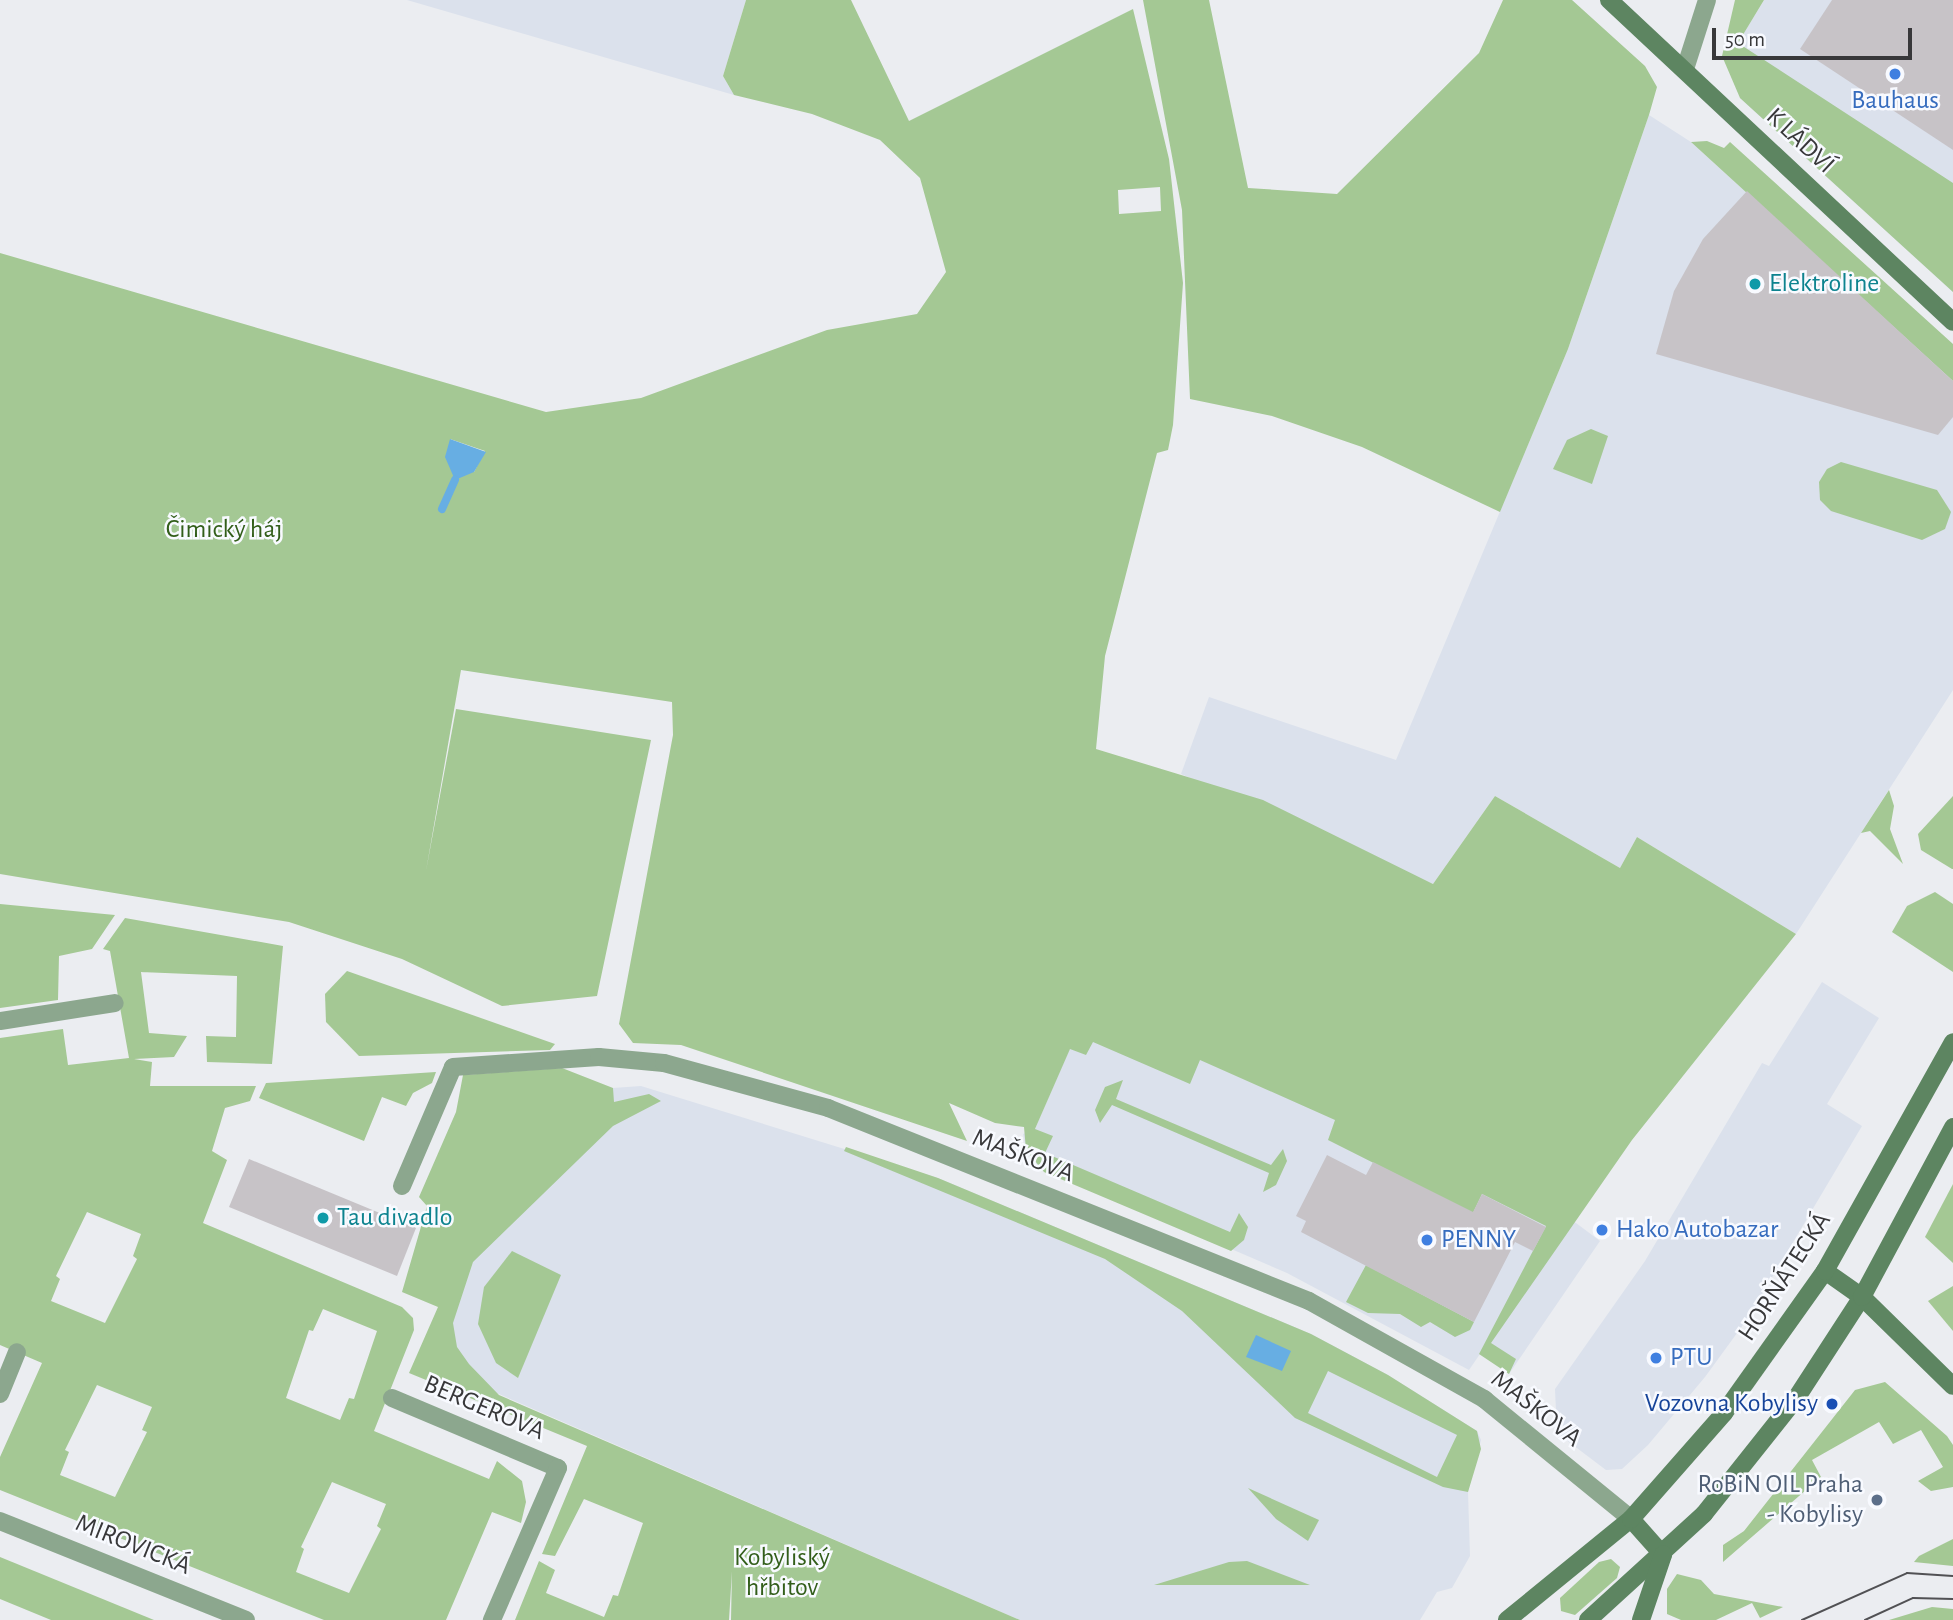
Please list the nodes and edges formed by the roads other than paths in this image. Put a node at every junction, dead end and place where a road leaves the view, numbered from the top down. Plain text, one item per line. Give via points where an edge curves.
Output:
1 (1609, 0) edge
2 (1707, 0) edge
3 (1685, 69) junction
4 (1953, 321) edge
5 (115, 1003) dead end
6 (0, 1021) edge
7 (1953, 1042) edge
8 (1953, 1127) edge
9 (402, 1186) dead end
10 (1825, 1271) junction
11 (1862, 1297) junction
12 (17, 1352) dead end
13 (1953, 1386) edge
14 (0, 1394) edge
15 (392, 1398) dead end
16 (1631, 1519) junction
17 (0, 1521) edge
18 (1663, 1555) junction
19 (246, 1620) edge
20 (492, 1620) edge
21 (1507, 1620) edge
22 (1588, 1620) edge
23 (1641, 1620) edge

1 - 3 main road, K LÁDVÍ
2 - 3 street
3 - 4 main road, K LÁDVÍ
5 - 6 street
7 - 10 main road, HORŇÁTECKÁ
8 - 11 main road
9 - 16 street, MAŠKOVA via 453,1067 598,1057 677,1067 828,1108 1309,1301 1484,1399
10 - 11 main road
10 - 16 main road, HORŇÁTECKÁ via 1724,1413
11 - 13 main road
11 - 18 main road via 1781,1418 1704,1514
12 - 14 street
15 - 20 street, BERGEROVA via 558,1468
16 - 18 main road
16 - 21 main road, HORŇÁTECKÁ
17 - 19 street, MIROVICKÁ
18 - 22 main road
18 - 23 main road

